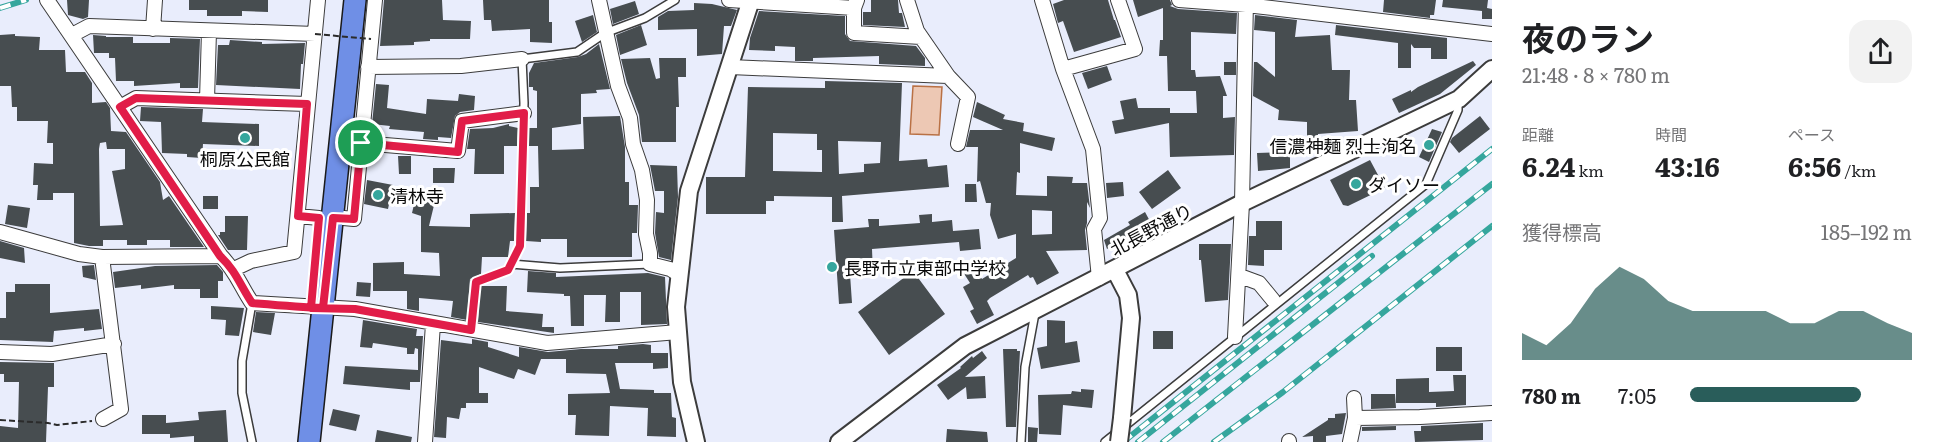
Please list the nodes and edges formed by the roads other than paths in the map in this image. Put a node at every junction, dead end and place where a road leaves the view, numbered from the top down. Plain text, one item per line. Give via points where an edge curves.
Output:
1 (47, 0) edge
2 (154, 0) edge
3 (318, 0) edge
4 (341, 0) edge
5 (355, 0) edge
6 (375, 0) edge
7 (599, 0) edge
8 (675, 0) edge
9 (729, 0) edge
10 (907, 0) edge
11 (1042, 0) edge
12 (1118, 0) edge
13 (1179, 0) edge
14 (751, 1) edge
15 (1246, 2) edge
16 (855, 4) edge
17 (153, 29) junction
18 (209, 31) junction
19 (605, 33) junction
20 (315, 34) junction
21 (1492, 34) edge
22 (72, 35) junction
23 (921, 37) junction
24 (522, 59) junction
25 (730, 67) junction
26 (368, 68) junction
27 (1063, 69) junction
28 (1492, 69) edge
29 (948, 76) junction
30 (1459, 99) junction
31 (207, 100) junction
32 (307, 104) junction
33 (120, 107) junction
34 (524, 113) junction
35 (361, 143) junction
36 (958, 144) dead end
37 (1242, 203) junction
38 (298, 216) junction
39 (326, 218) junction
40 (0, 231) edge
41 (220, 256) junction
42 (102, 257) junction
43 (511, 264) junction
44 (650, 264) junction
45 (234, 269) junction
46 (1115, 270) junction
47 (680, 274) junction
48 (1240, 276) junction
49 (1099, 278) junction
50 (1274, 300) dead end
51 (252, 303) junction
52 (317, 308) junction
53 (1035, 311) junction
54 (433, 324) junction
55 (471, 330) junction
56 (678, 332) junction
57 (1235, 337) junction
58 (114, 344) junction
59 (0, 352) edge
60 (1354, 398) dead end
61 (1492, 413) edge
62 (1355, 418) junction
63 (103, 419) road end
64 (252, 442) edge
65 (296, 442) edge
66 (309, 442) edge
67 (425, 442) edge
68 (696, 442) edge
69 (839, 442) edge
70 (1021, 442) edge
71 (1105, 442) edge
72 (1119, 442) edge
73 (1350, 442) edge

1 - 22 street
2 - 17 street
3 - 20 street
4 - 39 main road
5 - 39 main road
6 - 26 street
7 - 19 street
8 - 19 lane via 645,18
9 - 14 street
10 - 23 street
11 - 27 street
12 - 27 street via 1135,49
13 - 15 street
14 - 16 street
14 - 25 street
15 - 21 street
15 - 37 street
16 - 23 street via 854,33
17 - 18 street
17 - 22 street via 89,26
18 - 20 street
18 - 31 street
19 - 24 lane via 577,52
19 - 44 street via 642,170
20 - 32 street
22 - 33 street
23 - 29 street
24 - 26 street via 461,66
24 - 34 lane
25 - 29 street
25 - 47 street via 689,191
26 - 35 street
27 - 49 street via 1093,149 1100,218 1094,230
28 - 30 street, 北長野通り
29 - 36 street via 968,97
30 - 37 street, 北長野通り
30 - 57 lane via 1458,110 1426,184
31 - 32 street
31 - 33 street via 136,98
32 - 38 street
33 - 41 street
34 - 35 street via 462,121 458,152
34 - 43 lane via 520,246
35 - 39 street via 354,219
37 - 46 street, 北長野通り
37 - 48 street
38 - 39 street
38 - 45 street via 294,252 251,261
39 - 52 main road
40 - 42 street
41 - 42 street
41 - 45 street
42 - 58 street
43 - 44 lane via 560,268
43 - 55 lane via 508,270 476,282
44 - 47 street
45 - 51 street
46 - 49 street, 北長野通り
46 - 72 street, bridge via 1128,295 1131,318
47 - 56 street
48 - 50 street via 1259,282
48 - 57 street
49 - 53 street, 北長野通り
51 - 52 street
51 - 64 lane via 242,361 242,393
52 - 54 street via 355,309
52 - 65 main road
52 - 66 main road
53 - 69 street, 北長野通り via 965,346
53 - 70 lane via 1025,367
54 - 55 street
54 - 67 street
55 - 56 street via 547,343
56 - 68 street via 682,382
57 - 71 lane
58 - 59 street via 52,354
58 - 63 street via 121,410
60 - 62 street
61 - 62 street
62 - 73 street

